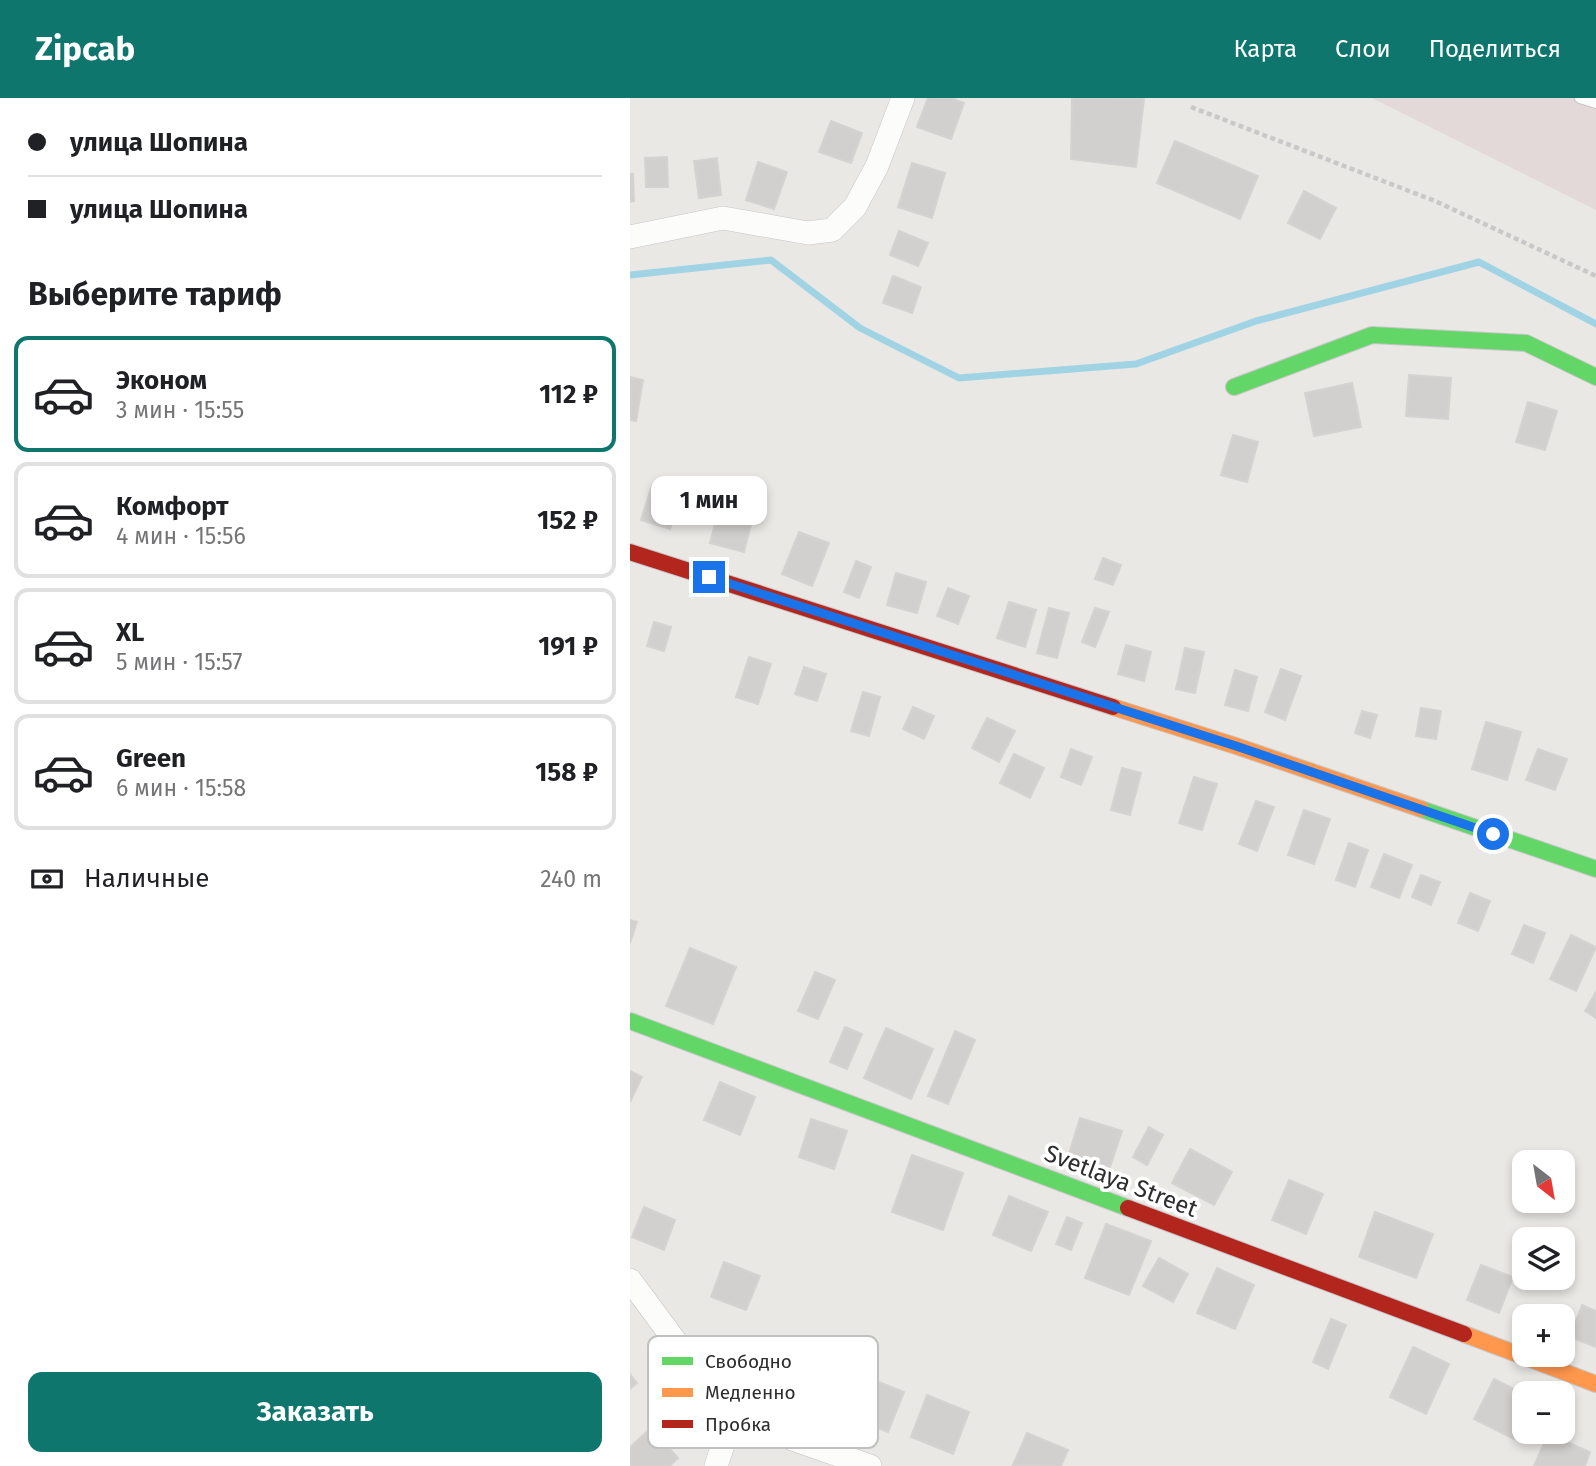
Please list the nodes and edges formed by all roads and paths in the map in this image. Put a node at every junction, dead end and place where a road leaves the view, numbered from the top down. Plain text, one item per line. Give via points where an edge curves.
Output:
1 (903, 98) edge
2 (1580, 98) edge
3 (1596, 103) edge
4 (1191, 107) dead end
5 (630, 237) edge
6 (1596, 276) edge
7 (1596, 377) edge
8 (1234, 387) dead end
9 (630, 552) edge
10 (1596, 869) edge
11 (630, 1021) edge
12 (630, 1280) edge
13 (671, 1336) edge
14 (1596, 1384) edge
15 (722, 1448) edge
16 (818, 1448) edge
17 (716, 1466) edge
18 (870, 1466) edge

1 - 5 street via 877,166 855,207 832,230 807,233 723,218
2 - 3 lane
4 - 6 path via 1435,201
7 - 8 street via 1526,343 1372,335
9 - 10 street via 1236,746
11 - 14 street, Svetlaya Street
12 - 13 street
15 - 17 street
16 - 18 street

